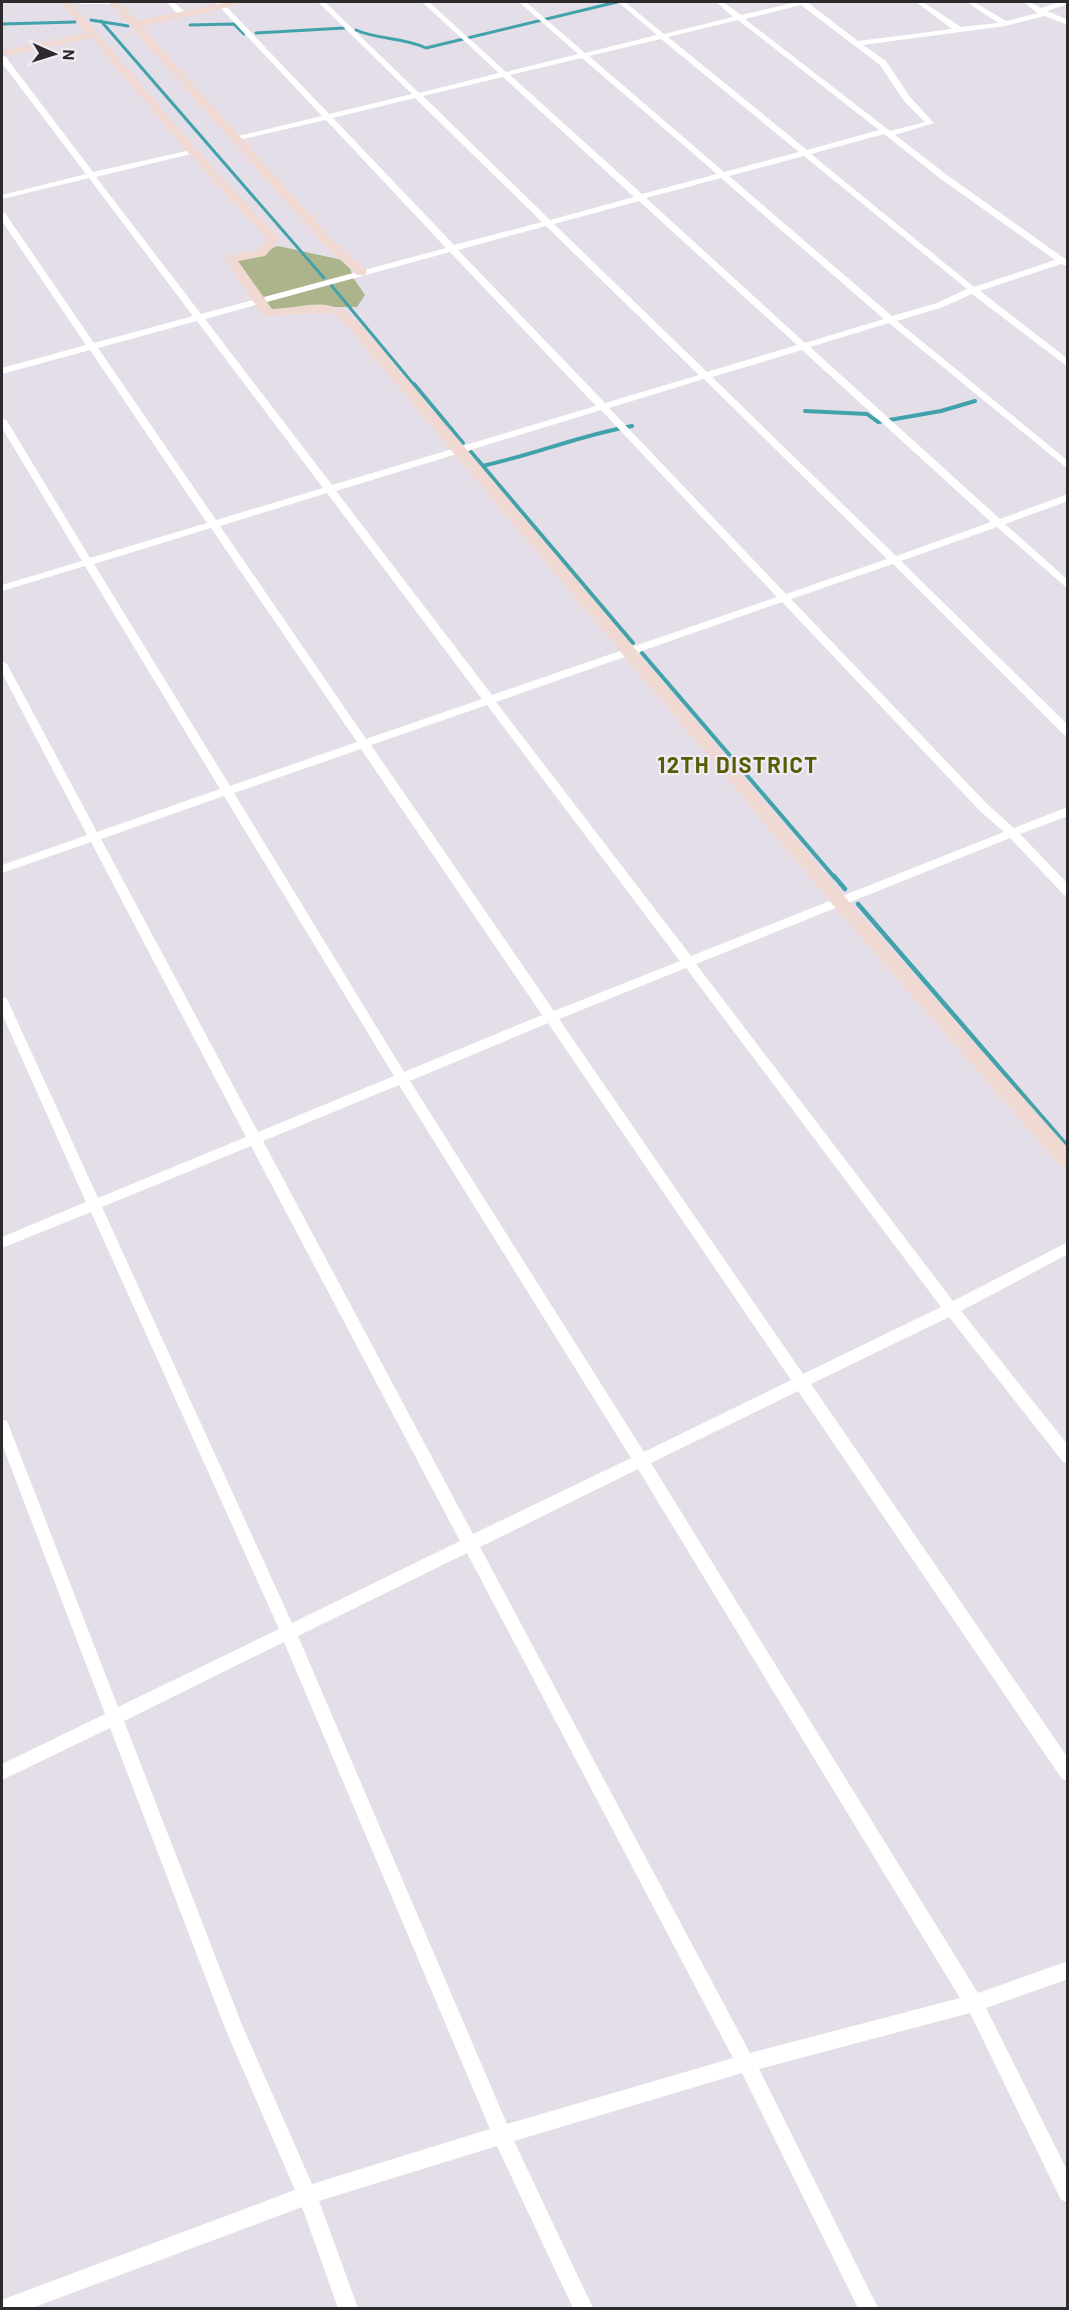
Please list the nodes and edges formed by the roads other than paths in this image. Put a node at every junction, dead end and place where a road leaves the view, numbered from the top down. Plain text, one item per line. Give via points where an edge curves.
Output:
1 (66, 2) edge
2 (81, 2) edge
3 (115, 2) edge
4 (170, 2) edge
5 (238, 2) edge
6 (321, 2) edge
7 (425, 2) edge
8 (522, 2) edge
9 (622, 2) edge
10 (635, 2) edge
11 (719, 2) edge
12 (803, 2) edge
13 (919, 2) edge
14 (970, 2) edge
15 (1026, 2) edge
16 (1066, 2) edge
17 (220, 3) edge
18 (1043, 12) junction
19 (182, 14) junction
20 (739, 16) junction
21 (1068, 23) edge
22 (1005, 24) junction
23 (135, 25) junction
24 (958, 29) junction
25 (95, 34) junction
26 (662, 35) junction
27 (858, 44) junction
28 (583, 54) junction
29 (2, 56) edge
30 (504, 74) junction
31 (418, 95) junction
32 (328, 117) junction
33 (887, 132) junction
34 (237, 139) junction
35 (192, 151) junction
36 (806, 153) junction
37 (723, 175) junction
38 (91, 176) junction
39 (2, 197) edge
40 (640, 198) junction
41 (2, 215) edge
42 (549, 222) junction
43 (453, 248) junction
44 (1066, 264) edge
45 (361, 272) junction
46 (973, 290) junction
47 (258, 301) junction
48 (199, 318) junction
49 (890, 319) junction
50 (803, 345) junction
51 (92, 346) junction
52 (1068, 364) edge
53 (2, 371) edge
54 (705, 375) junction
55 (603, 406) junction
56 (2, 421) edge
57 (459, 450) junction
58 (1068, 466) edge
59 (329, 490) junction
60 (1068, 497) edge
61 (998, 523) junction
62 (213, 524) junction
63 (894, 559) junction
64 (87, 562) junction
65 (1068, 586) edge
66 (2, 588) edge
67 (784, 597) junction
68 (629, 651) junction
69 (2, 664) edge
70 (489, 700) junction
71 (1068, 732) edge
72 (363, 743) junction
73 (227, 790) junction
74 (1068, 811) edge
75 (1013, 834) junction
76 (93, 837) junction
77 (2, 869) edge
78 (1068, 892) edge
79 (839, 901) junction
80 (688, 963) junction
81 (2, 1001) edge
82 (551, 1017) junction
83 (402, 1078) junction
84 (254, 1139) junction
85 (1068, 1162) edge
86 (94, 1206) junction
87 (2, 1243) edge
88 (1068, 1247) edge
89 (951, 1309) junction
90 (800, 1382) junction
91 (2, 1426) edge
92 (1068, 1457) edge
93 (641, 1460) junction
94 (469, 1543) junction
95 (288, 1632) junction
96 (113, 1718) junction
97 (2, 1772) edge
98 (1068, 1773) edge
99 (1068, 1970) edge
100 (974, 2003) junction
101 (746, 2063) junction
102 (502, 2135) junction
103 (1068, 2193) edge
104 (307, 2196) junction
105 (2, 2301) edge
106 (6, 2308) edge
107 (348, 2308) edge
108 (583, 2308) edge
109 (868, 2308) edge

1 - 25 street
2 - 3 street
3 - 23 street
4 - 19 street
5 - 17 street
6 - 31 street
7 - 30 street
8 - 28 street
9 - 10 street
9 - 26 street
11 - 20 street
12 - 20 street
12 - 27 street
13 - 24 street
14 - 22 street
15 - 18 street
16 - 18 street
17 - 19 street
17 - 32 street
18 - 21 street
18 - 22 street
19 - 23 street
20 - 26 street
20 - 33 street
22 - 24 street
23 - 34 street
24 - 27 street
25 - 29 street
25 - 35 street
26 - 28 street
26 - 36 street
27 - 33 street via 883,63 907,99 930,123
28 - 30 street
28 - 37 street
29 - 38 street
30 - 31 street
30 - 40 street
31 - 32 street
31 - 42 street
32 - 34 street
32 - 43 street
33 - 36 street
33 - 44 street
34 - 45 street via 327,241
35 - 38 street
35 - 47 street via 274,239 261,252 230,259
36 - 37 street
36 - 46 street
37 - 40 street
37 - 49 street
38 - 39 street
38 - 48 street
40 - 42 street
40 - 50 street
41 - 51 street
42 - 43 street
42 - 54 street
43 - 45 street
43 - 55 street
44 - 46 street
45 - 47 street
46 - 49 street via 940,305
46 - 52 street
47 - 48 street
47 - 57 street via 268,314 312,309 338,311
48 - 51 street
48 - 59 street
49 - 50 street
49 - 58 street
50 - 54 street
50 - 61 street
51 - 53 street
51 - 62 street
54 - 55 street
54 - 63 street
55 - 57 street
55 - 67 street
56 - 64 street
57 - 59 street
57 - 68 street
59 - 62 street
59 - 70 street
60 - 61 street
61 - 63 street
61 - 65 street
62 - 64 street
62 - 72 street
63 - 67 street
63 - 71 street
64 - 66 street
64 - 73 street
67 - 68 street
67 - 75 street
68 - 70 street
68 - 79 street
69 - 76 street
70 - 72 street
70 - 80 street
72 - 73 street
72 - 82 street
73 - 76 street
73 - 83 street
74 - 75 street
75 - 78 street
75 - 79 street
76 - 77 street
76 - 84 street
79 - 80 street
79 - 85 street
80 - 82 street
80 - 89 street
81 - 86 street
82 - 83 street
82 - 90 street
83 - 84 street
83 - 93 street
84 - 86 street
84 - 94 street
86 - 87 street
86 - 95 street
88 - 89 street
89 - 90 street
89 - 92 street
90 - 93 street
90 - 98 street
91 - 96 street
93 - 94 street
93 - 100 street
94 - 95 street
94 - 101 street
95 - 96 street
95 - 102 street
96 - 97 street
96 - 104 street via 234,2028
99 - 100 street
100 - 101 street
100 - 103 street
101 - 102 street
101 - 109 street
102 - 104 street
102 - 108 street
104 - 106 street
104 - 107 street
105 - 106 street

